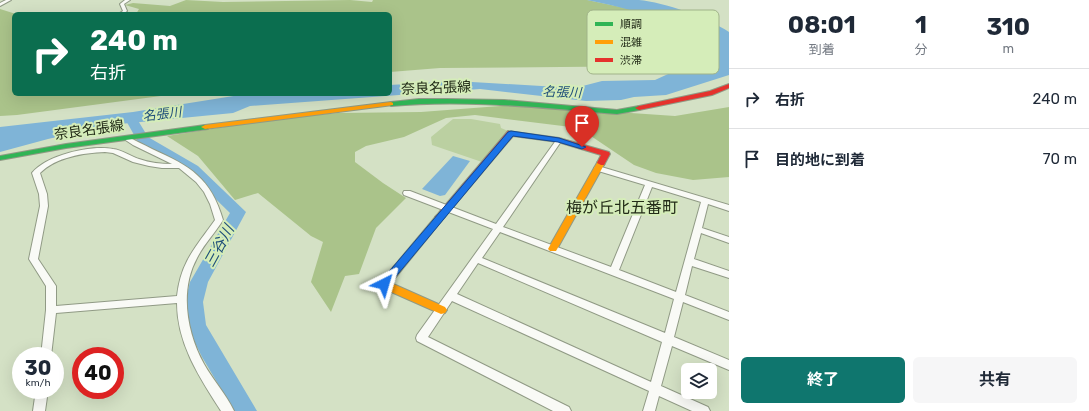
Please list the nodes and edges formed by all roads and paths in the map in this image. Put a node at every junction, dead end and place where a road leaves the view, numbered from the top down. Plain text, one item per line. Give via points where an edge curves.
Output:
1 (9, 0) edge
2 (128, 0) edge
3 (0, 4) edge
4 (124, 12) edge
5 (729, 86) edge
6 (131, 138) junction
7 (559, 140) junction
8 (0, 158) edge
9 (181, 166) junction
10 (598, 168) junction
11 (649, 184) junction
12 (407, 193) dead end
13 (705, 201) junction
14 (447, 208) junction
15 (729, 208) edge
16 (498, 228) junction
17 (697, 229) junction
18 (729, 240) edge
19 (553, 249) junction
20 (476, 259) junction
21 (689, 261) junction
22 (614, 272) junction
23 (729, 275) edge
24 (451, 296) junction
25 (680, 297) junction
26 (181, 299) junction
27 (51, 310) junction
28 (441, 310) junction
29 (729, 316) edge
30 (668, 340) junction
31 (47, 347) edge
32 (729, 365) edge
33 (655, 389) junction
34 (41, 399) edge
35 (40, 411) edge
36 (228, 411) edge
37 (565, 411) edge
38 (649, 411) edge
39 (704, 411) edge

1 - 3 street
2 - 4 street via 122,4 126,11
5 - 6 main road, 奈良名張線 via 707,94 631,110 595,110 442,99 284,116
6 - 8 main road, 奈良名張線
6 - 9 street via 135,144
7 - 10 main road via 606,154
7 - 14 main road via 511,133
7 - 16 street
9 - 26 street via 193,174 205,188 216,205 219,220 192,258 185,276
9 - 27 street via 167,168 131,159 112,150 74,155 40,167 36,173 44,206 33,259 51,286
10 - 11 street
10 - 19 main road
11 - 13 street
11 - 22 street
12 - 14 street
13 - 15 street
13 - 17 street
14 - 16 street
14 - 28 main road via 384,284
16 - 19 street
16 - 20 street
17 - 18 street
17 - 21 street
19 - 22 street
20 - 24 street
20 - 30 street
21 - 23 street
21 - 25 street
22 - 25 street
24 - 28 street
24 - 33 street
25 - 29 street
25 - 30 street
26 - 27 street
26 - 36 street via 182,318 195,358
27 - 31 street
28 - 37 street via 421,338
30 - 32 street
30 - 33 street
33 - 38 street
33 - 39 street
34 - 35 street

